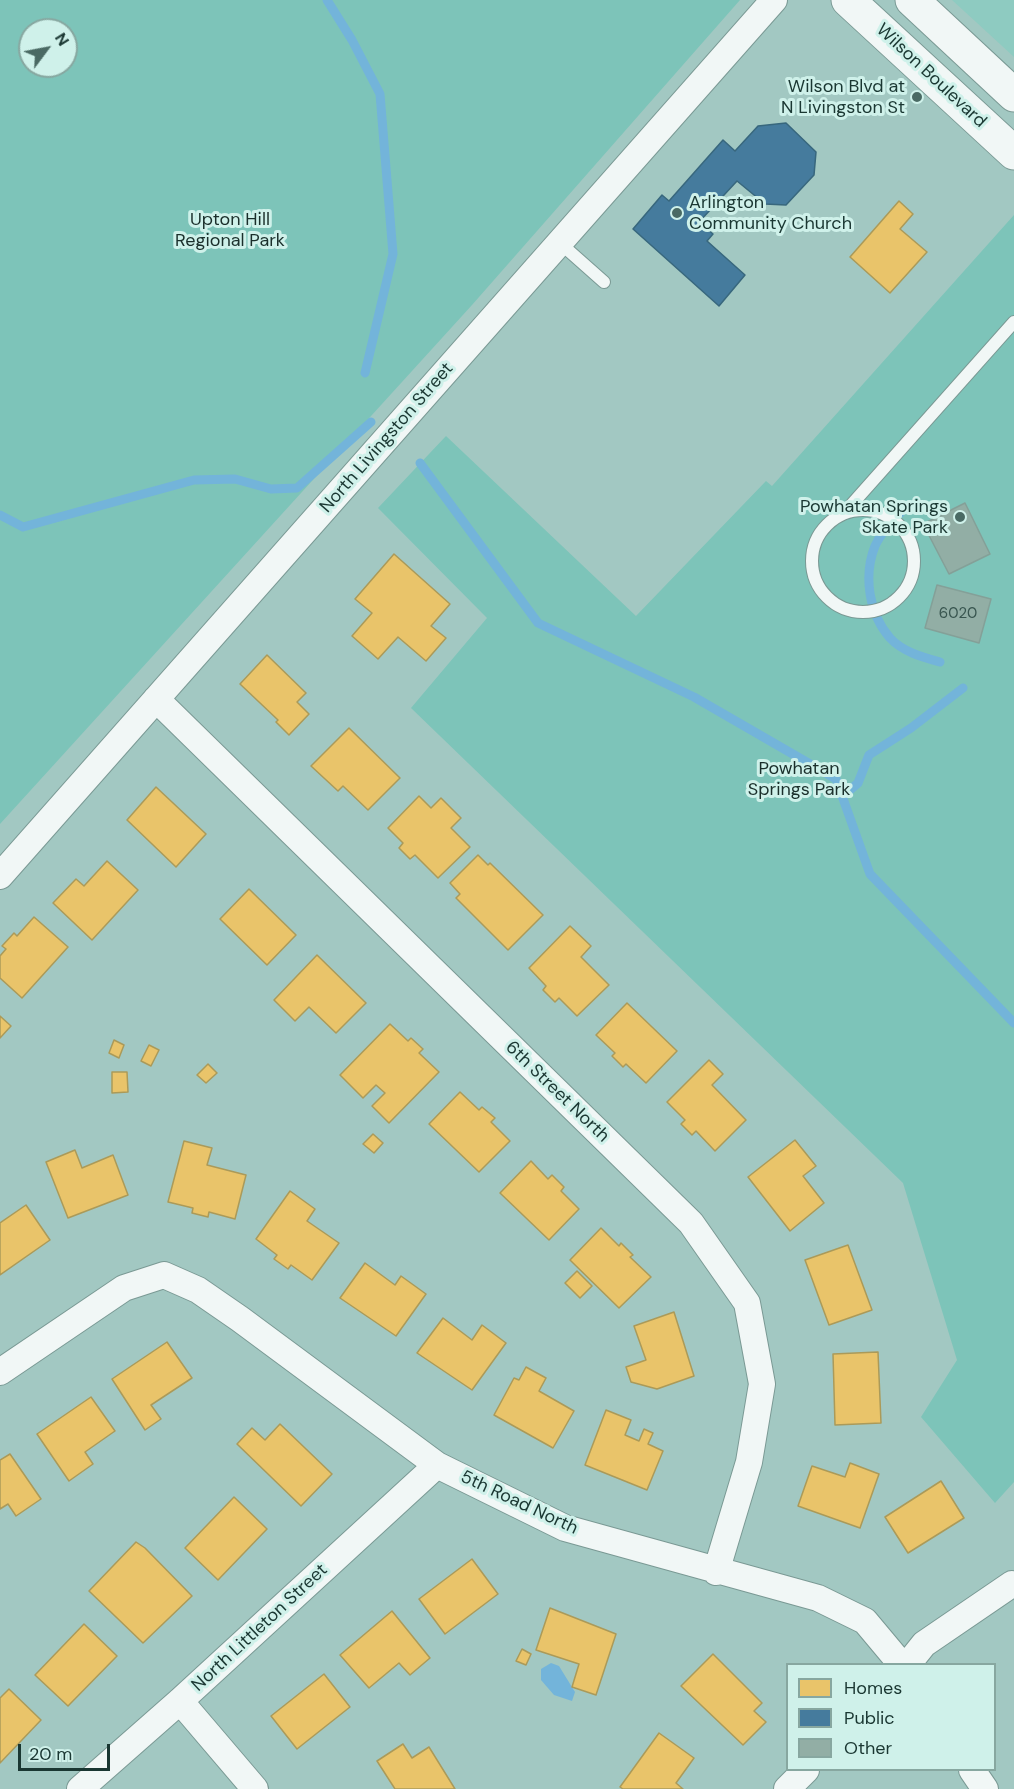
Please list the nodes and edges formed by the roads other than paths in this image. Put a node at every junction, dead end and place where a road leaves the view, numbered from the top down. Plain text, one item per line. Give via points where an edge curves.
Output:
1 (774, 0) edge
2 (848, 0) edge
3 (912, 0) edge
4 (1012, 90) edge
5 (1014, 153) edge
6 (560, 243) junction
7 (604, 282) dead end
8 (1014, 321) edge
9 (845, 512) junction
10 (156, 699) junction
11 (0, 876) edge
12 (0, 1372) edge
13 (437, 1465) junction
14 (716, 1572) junction
15 (1012, 1584) dead end
16 (899, 1663) edge
17 (910, 1663) edge
18 (180, 1701) junction
19 (805, 1771) edge
20 (973, 1771) edge
21 (80, 1789) edge
22 (255, 1789) edge
23 (787, 1789) edge
24 (985, 1789) edge

1 - 6 street, North Livingston Street
2 - 5 main road, Wilson Boulevard
3 - 4 main road
6 - 7 lane
6 - 10 street, North Livingston Street
8 - 9 lane
9 - 9 lane via 820,532 814,546 814,577 833,603 849,611 884,608 898,599 909,584 913,550 906,533 894,520 862,509
10 - 11 street, North Livingston Street
10 - 14 street, 6th Street North via 691,1224 747,1303 762,1384 749,1462
12 - 13 street, 5th Road North via 124,1288 164,1275 198,1290 240,1319
13 - 14 street, 5th Road North via 565,1528
13 - 18 street, North Littleton Street
14 - 16 street, 5th Road North via 818,1598 865,1621
15 - 17 street via 924,1644
18 - 21 street, North Littleton Street
18 - 22 street
19 - 23 street
20 - 24 street

